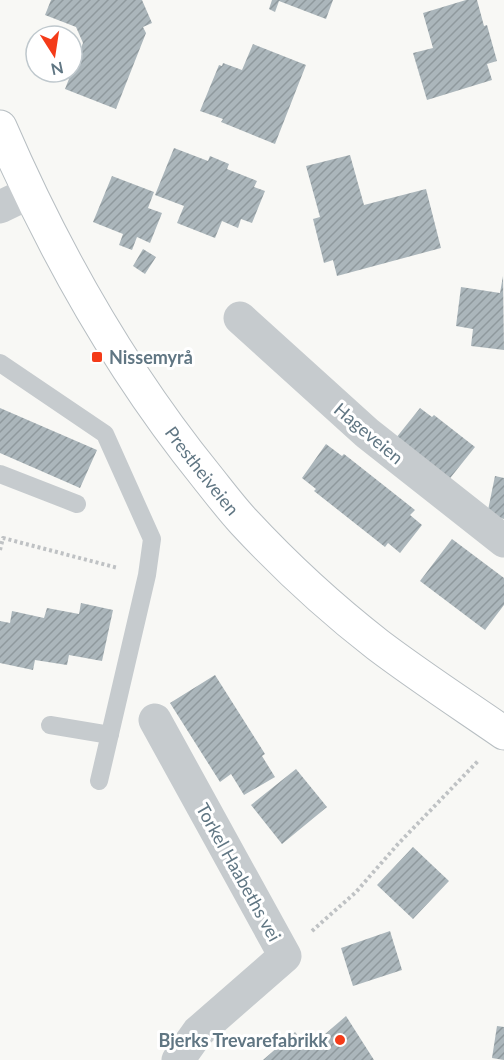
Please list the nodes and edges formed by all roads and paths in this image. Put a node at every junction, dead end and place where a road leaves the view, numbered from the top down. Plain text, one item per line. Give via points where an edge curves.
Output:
1 (0, 127) edge
2 (29, 193) junction
3 (0, 207) edge
4 (240, 318) dead end
5 (0, 363) edge
6 (0, 474) edge
7 (76, 504) dead end
8 (504, 541) edge
9 (0, 550) edge
10 (147, 575) junction
11 (155, 720) dead end
12 (50, 726) dead end
13 (504, 733) edge
14 (110, 735) junction
15 (482, 756) dead end
16 (99, 782) dead end
17 (285, 956) junction
18 (178, 1060) edge

1 - 2 street, Prestheiveien
2 - 3 street
2 - 13 street, Prestheiveien via 77,285 126,366 243,522 377,644
4 - 8 street, Hageveien via 367,433
5 - 10 lane via 105,434 152,539
6 - 7 lane
9 - 10 path via 3,538
10 - 14 lane
11 - 17 street, Torkel Haabeths vei
12 - 14 lane
14 - 16 lane
15 - 17 path via 356,892
17 - 18 street, Torkel Haabeths vei via 198,1032

